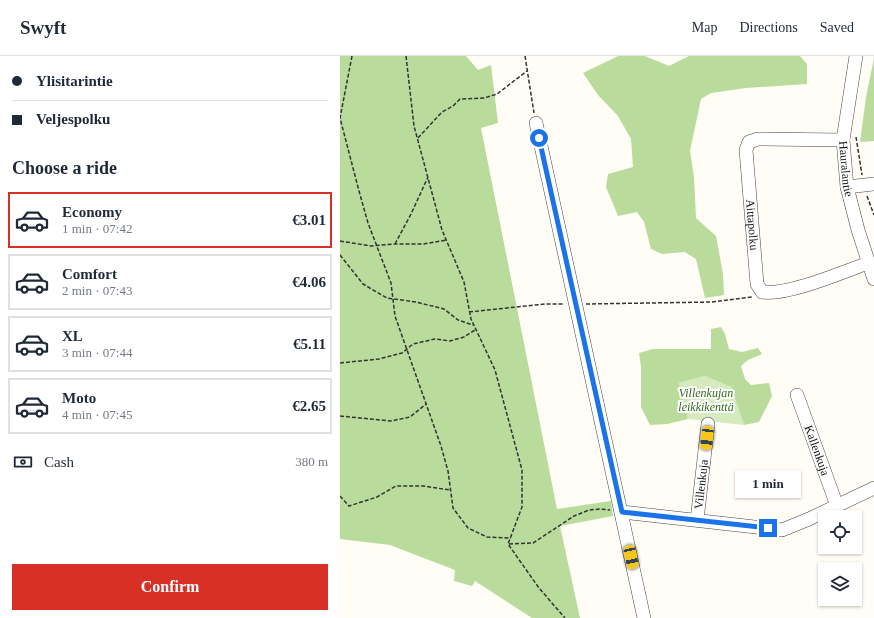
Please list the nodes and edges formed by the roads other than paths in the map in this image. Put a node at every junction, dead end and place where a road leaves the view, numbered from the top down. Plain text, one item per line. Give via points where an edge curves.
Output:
1 (856, 56) edge
2 (536, 123) road end
3 (844, 140) junction
4 (874, 184) edge
5 (846, 187) junction
6 (868, 262) junction
7 (874, 279) edge
8 (797, 396) dead end
9 (708, 424) dead end
10 (874, 488) edge
11 (837, 506) junction
12 (622, 512) junction
13 (697, 520) junction
14 (644, 618) edge

1 - 3 street, Hauralantie
2 - 12 street
3 - 5 street, Hauralantie
3 - 6 street, Aittapolku via 758,138 749,142 746,150 758,284 762,292 797,288
4 - 5 street
5 - 6 street, Hauralantie
6 - 7 street, Hauralantie
8 - 11 street, Kallenkuja
9 - 13 street, Villenkuja
10 - 11 street
11 - 13 street via 782,530
12 - 13 street
12 - 14 street

